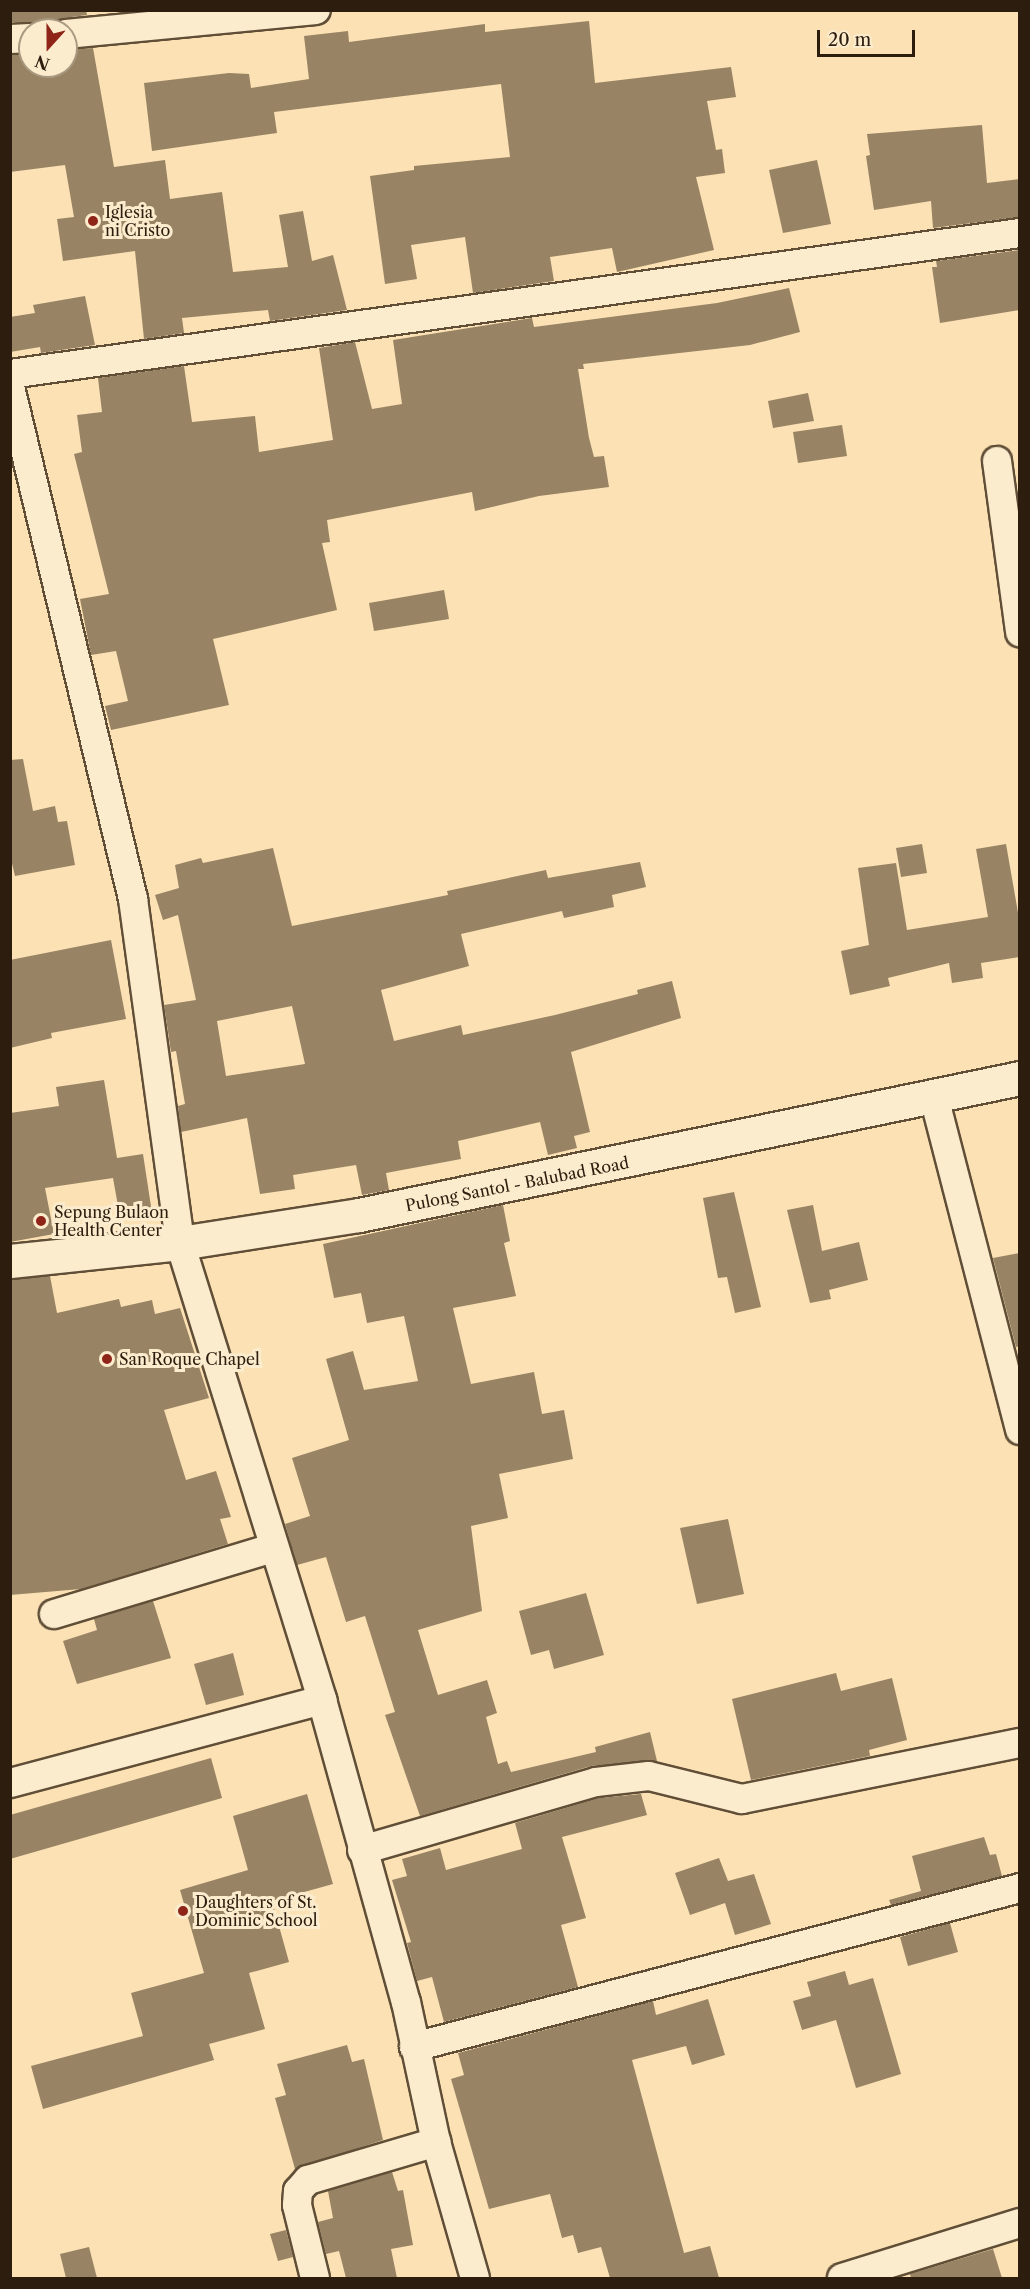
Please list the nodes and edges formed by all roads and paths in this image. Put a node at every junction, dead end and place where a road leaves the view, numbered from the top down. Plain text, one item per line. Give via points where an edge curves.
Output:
1 (316, 10) edge
2 (78, 33) edge
3 (1020, 233) edge
4 (10, 374) edge
5 (10, 387) edge
6 (997, 462) dead end
7 (21, 475) edge
8 (1020, 632) edge
9 (1020, 1078) edge
10 (934, 1097) junction
11 (180, 1243) junction
12 (10, 1261) edge
13 (1020, 1430) edge
14 (273, 1548) junction
15 (54, 1614) dead end
16 (322, 1700) junction
17 (1020, 1743) edge
18 (10, 1783) edge
19 (362, 1850) junction
20 (1020, 1888) edge
21 (414, 2047) junction
22 (436, 2142) junction
23 (1020, 2223) edge
24 (315, 2278) edge
25 (475, 2278) edge
26 (842, 2278) edge

1 - 2 street
3 - 4 street
5 - 7 street
6 - 8 street
7 - 11 street via 134,899
9 - 10 street, Pulong Santol - Balubad Road
10 - 11 street, Pulong Santol - Balubad Road via 359,1215
10 - 13 street
11 - 12 street, Pulong Santol - Balubad Road
11 - 14 street
14 - 15 street
14 - 16 street
16 - 18 street
16 - 19 street
17 - 19 street via 742,1799 649,1776 596,1782
19 - 21 street via 406,2002
20 - 21 street
21 - 22 street
22 - 24 street via 308,2180 298,2191 297,2205
22 - 25 street
23 - 26 street

